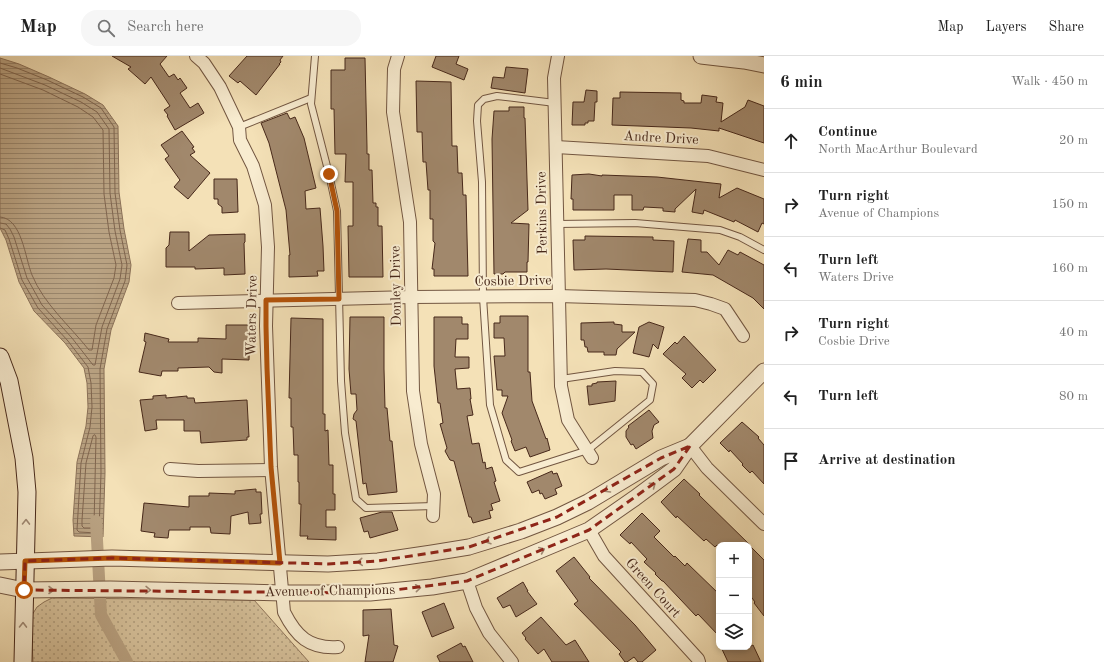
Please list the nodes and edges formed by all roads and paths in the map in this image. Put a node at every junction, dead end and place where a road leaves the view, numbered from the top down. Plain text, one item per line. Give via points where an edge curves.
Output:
1 (314, 56) edge
2 (398, 56) edge
3 (558, 56) edge
4 (701, 56) edge
5 (205, 58) edge
6 (745, 58) edge
7 (764, 65) edge
8 (311, 98) junction
9 (555, 103) junction
10 (239, 127) junction
11 (556, 147) junction
12 (764, 170) edge
13 (557, 224) junction
14 (764, 250) edge
15 (558, 296) junction
16 (412, 297) junction
17 (483, 297) junction
18 (339, 299) junction
19 (266, 300) junction
20 (178, 302) dead end
21 (743, 336) dead end
22 (0, 356) edge
23 (764, 371) edge
24 (560, 379) junction
25 (690, 446) junction
26 (590, 454) junction
27 (170, 469) dead end
28 (271, 470) junction
29 (433, 511) joint
30 (764, 524) edge
31 (589, 530) junction
32 (25, 561) junction
33 (0, 562) edge
34 (280, 563) junction
35 (466, 581) junction
36 (0, 585) edge
37 (24, 590) junction
38 (283, 593) junction
39 (338, 647) dead end
40 (23, 662) edge
41 (512, 662) edge
42 (699, 662) edge

1 - 8 lane
2 - 16 street, Donley Drive via 394,69 393,112 410,222
3 - 9 street, Perkins Drive via 554,78
4 - 6 street
5 - 10 street, Waters Drive
6 - 7 street
8 - 10 lane
8 - 18 lane via 310,104 337,211
9 - 11 street, Perkins Drive
9 - 17 lane via 497,96 484,99 478,106 482,182
10 - 19 street, Waters Drive via 240,140 253,166 265,205 268,247
11 - 12 street, Andre Drive via 708,156
11 - 13 street, Perkins Drive
13 - 14 lane via 635,223 720,230
13 - 15 street, Perkins Drive
15 - 17 street, Cosbie Drive
15 - 21 street, Cosbie Drive via 695,300 725,309
15 - 24 street, Perkins Drive
16 - 17 street, Cosbie Drive
16 - 18 street, Cosbie Drive
16 - 29 street, Donley Drive via 414,391 421,444 434,494
17 - 26 lane via 490,406 506,460 519,472
18 - 19 street, Cosbie Drive
18 - 29 lane via 340,381 345,433 356,499 366,508
19 - 20 street, Cosbie Drive
19 - 28 street, Waters Drive
32 -> 22 main road via 27,492 24,458 9,381
23 - 25 street, Avenue of Champions
24 - 26 street, Perkins Drive via 568,420
24 - 26 lane via 615,371 642,372 653,384 650,400
25 - 30 street via 707,468
31 -> 25 street, Avenue of Champions via 674,469
25 -> 34 street, Avenue of Champions via 661,458 557,518 521,532 469,547 378,561
27 - 28 street
28 - 34 street, Waters Drive
35 -> 31 street, Avenue of Champions
31 - 42 street, Green Court via 604,556
32 - 33 street, Avenue of Champions
32 - 34 street, Avenue of Champions via 112,558
32 - 37 main road
34 - 38 street, Waters Drive
38 -> 35 street, Avenue of Champions via 370,593
35 - 41 street via 489,633
36 - 37 street, Avenue of Champions
37 -> 38 street, Avenue of Champions
40 -> 37 main road
38 - 39 street, Waters Drive via 284,612 291,626 301,637 315,645

